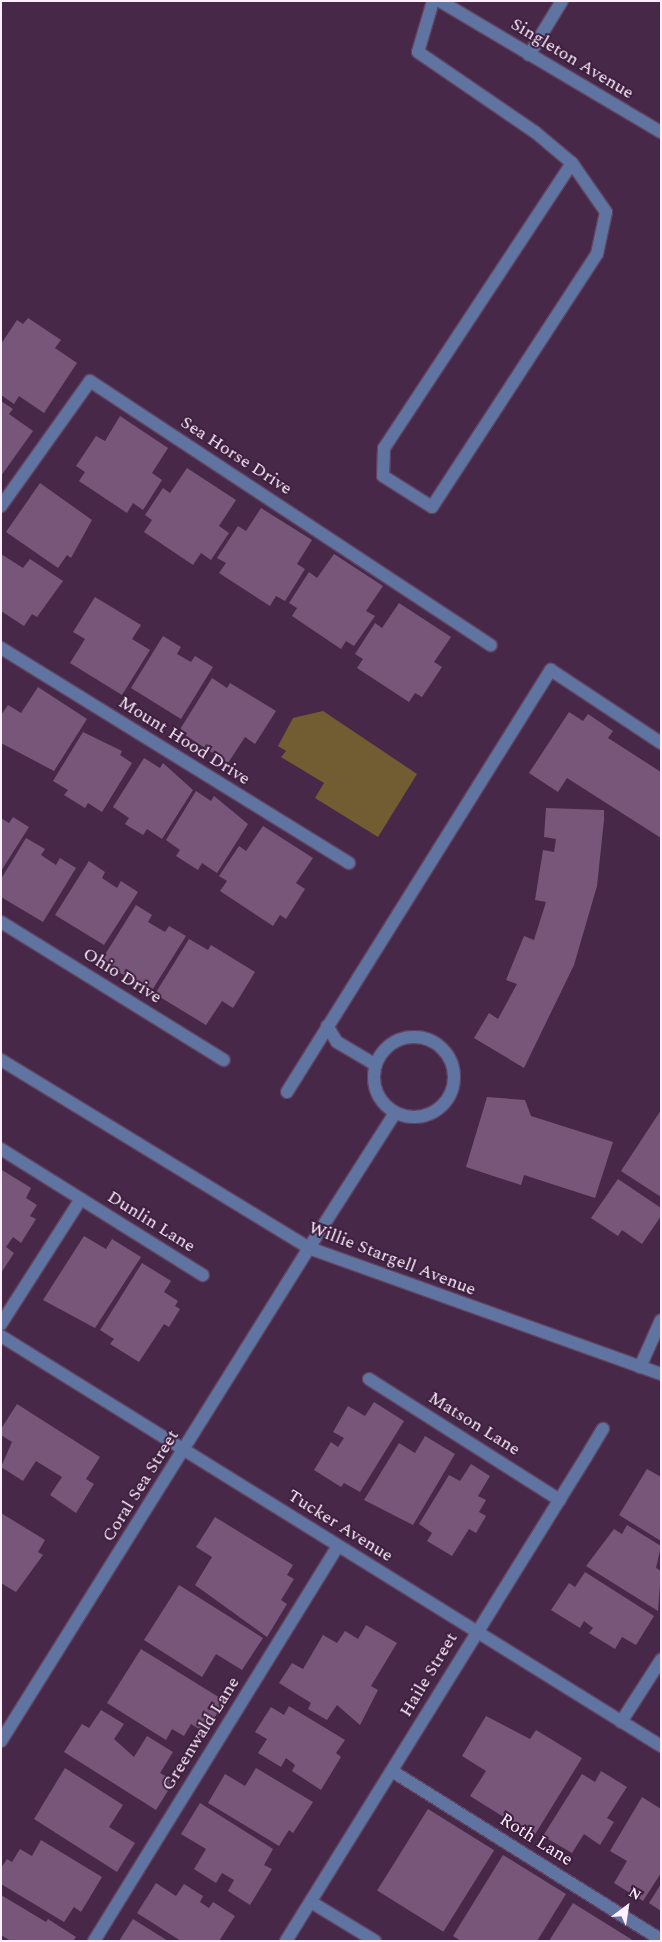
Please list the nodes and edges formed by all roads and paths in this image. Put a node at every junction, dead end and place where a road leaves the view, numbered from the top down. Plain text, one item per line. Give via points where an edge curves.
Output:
1 (433, 1) edge
2 (440, 1) edge
3 (562, 1) edge
4 (530, 55) junction
5 (661, 132) edge
6 (572, 163) junction
7 (1, 506) edge
8 (492, 645) dead end
9 (1, 648) edge
10 (661, 742) edge
11 (349, 863) dead end
12 (1, 922) edge
13 (327, 1026) junction
14 (1, 1060) edge
15 (224, 1060) dead end
16 (376, 1065) junction
17 (287, 1092) dead end
18 (395, 1113) junction
19 (1, 1149) edge
20 (81, 1200) junction
21 (309, 1248) junction
22 (202, 1275) dead end
23 (661, 1320) edge
24 (1, 1324) edge
25 (1, 1336) edge
26 (640, 1367) junction
27 (661, 1374) edge
28 (369, 1379) dead end
29 (603, 1429) dead end
30 (184, 1450) junction
31 (560, 1500) junction
32 (338, 1546) junction
33 (476, 1631) junction
34 (661, 1660) edge
35 (621, 1722) junction
36 (3, 1734) edge
37 (661, 1746) edge
38 (392, 1771) junction
39 (311, 1902) junction
40 (661, 1940) edge
41 (94, 1941) edge
42 (286, 1941) edge
43 (374, 1941) edge

1 - 6 street via 418,52 535,132
2 - 4 street, Singleton Avenue
3 - 4 street
4 - 5 street, Singleton Avenue
6 - 6 street via 606,212 597,254 432,507 383,476 384,448
7 - 8 street, Sea Horse Drive via 90,381
9 - 11 street, Mount Hood Drive
10 - 13 street via 551,670
12 - 15 street, Ohio Drive
13 - 16 street via 337,1042
13 - 17 street
14 - 21 street, Willie Stargell Avenue
16 - 18 street via 374,1087
16 - 18 street via 393,1043 420,1037 445,1050 452,1062 453,1090 446,1103 423,1117
18 - 21 street, Coral Sea Street
19 - 20 street, Dunlin Lane
20 - 22 street, Dunlin Lane
20 - 24 street, Dunlin Lane
21 - 26 street, Willie Stargell Avenue
21 - 30 street, Coral Sea Street
23 - 26 street
25 - 30 street, Tucker Avenue
26 - 27 street, Willie Stargell Avenue
28 - 31 street, Matson Lane
29 - 31 street, Haile Street
30 - 32 street, Tucker Avenue
30 - 36 street, Coral Sea Street
31 - 33 street, Haile Street
32 - 33 street, Tucker Avenue
32 - 41 street, Greenwald Lane
33 - 35 street, Tucker Avenue
33 - 38 street, Haile Street
34 - 35 street
35 - 37 street, Tucker Avenue
38 - 39 street, Haile Street
38 - 40 street, Roth Lane
39 - 42 street, Haile Street
39 - 43 street

